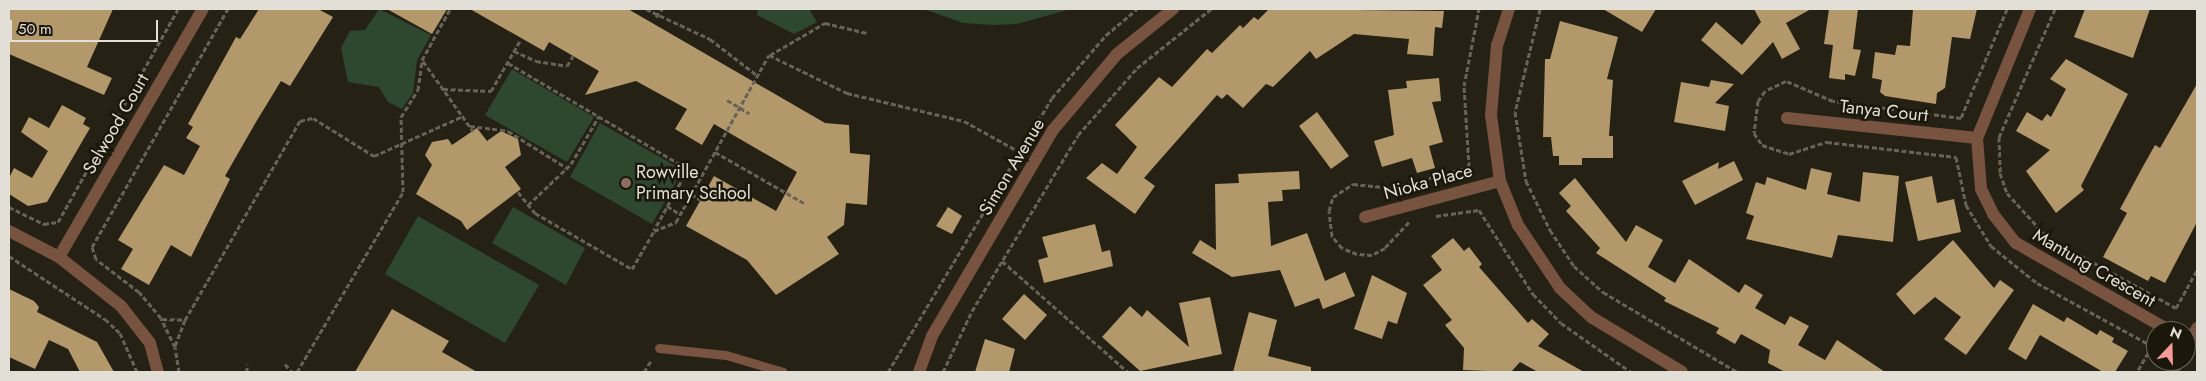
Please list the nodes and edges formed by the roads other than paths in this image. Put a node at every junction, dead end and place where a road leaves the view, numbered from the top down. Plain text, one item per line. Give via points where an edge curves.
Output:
1 (203, 9) edge
2 (1174, 9) edge
3 (1509, 9) edge
4 (2030, 9) edge
5 (1787, 118) dead end
6 (1977, 138) junction
7 (1500, 181) junction
8 (1365, 216) dead end
9 (9, 231) edge
10 (59, 258) junction
11 (2152, 321) edge
12 (659, 348) dead end
13 (158, 372) edge
14 (783, 372) edge
15 (919, 372) edge
16 (1682, 372) edge

1 - 10 street, Selwood Court
2 - 15 street, Simon Avenue via 1117,54 1053,130 932,336
3 - 7 street via 1497,45 1492,80 1494,149
4 - 6 street, Mantung Crescent
5 - 6 street, Tanya Court
6 - 11 street, Mantung Crescent via 1981,189 1993,214 2016,244
7 - 8 street, Nioka Place
7 - 16 street via 1518,225 1560,288 1590,317
9 - 10 street
10 - 13 street via 138,323
12 - 14 lane via 726,355

